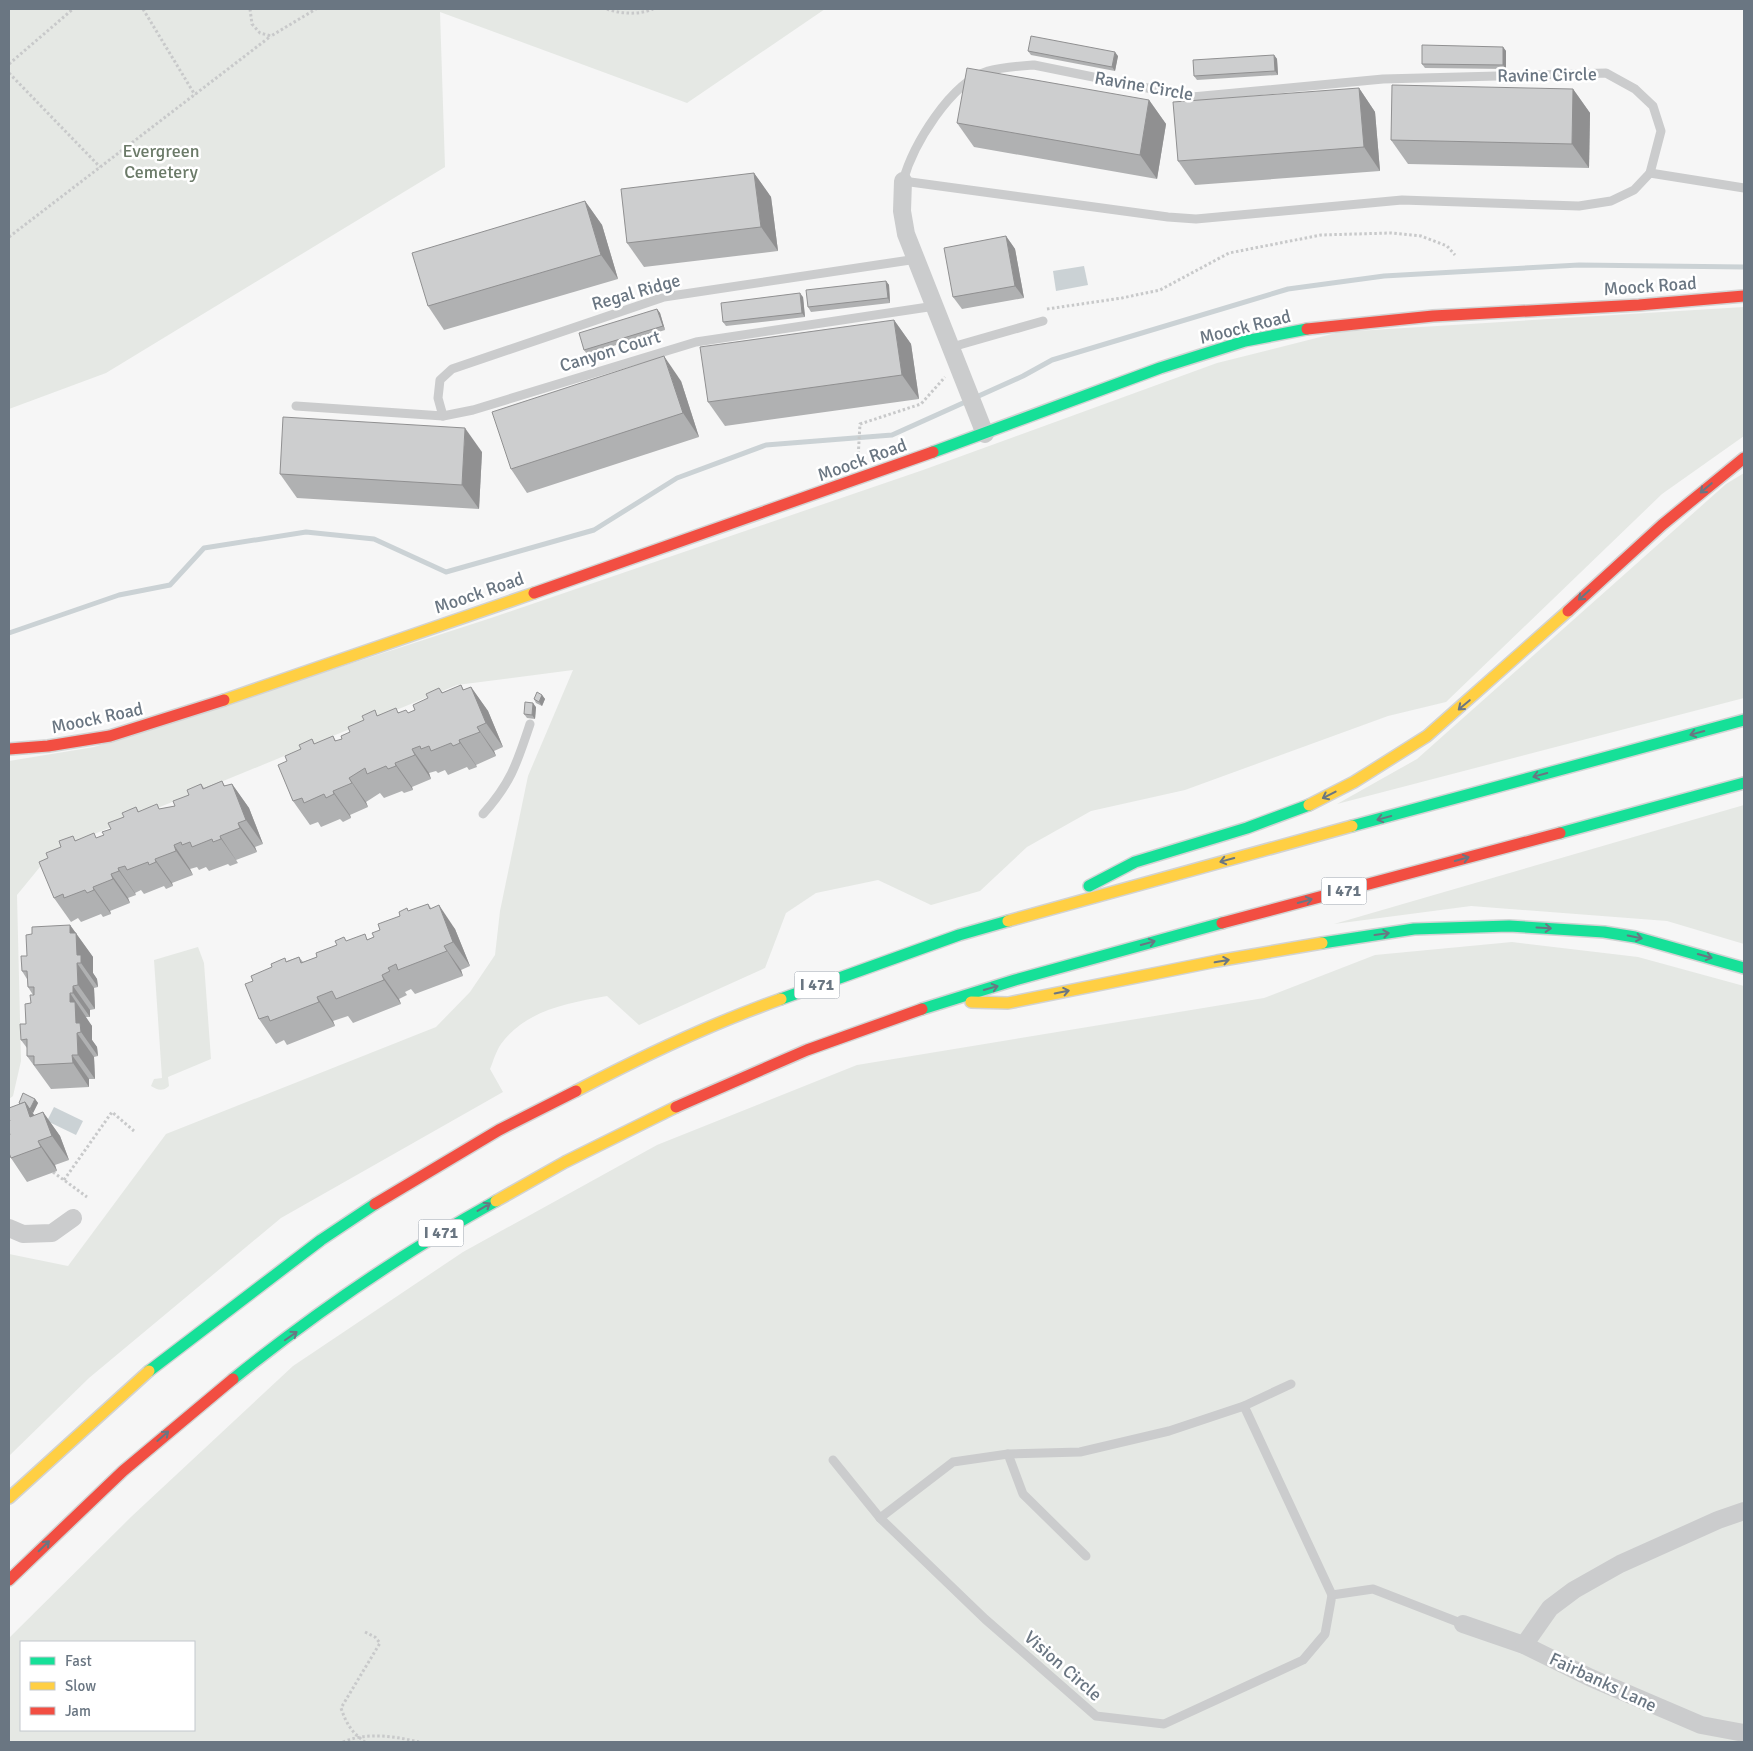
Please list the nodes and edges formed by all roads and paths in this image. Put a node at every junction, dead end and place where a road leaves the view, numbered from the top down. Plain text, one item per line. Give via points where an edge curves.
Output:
1 (73, 9) edge
2 (143, 9) edge
3 (250, 9) edge
4 (316, 9) edge
5 (607, 9) edge
6 (653, 9) edge
7 (271, 36) junction
8 (9, 64) edge
9 (9, 74) edge
10 (195, 95) junction
11 (100, 167) junction
12 (1650, 173) junction
13 (903, 181) junction
14 (1744, 188) edge
15 (9, 237) edge
16 (1455, 255) dead end
17 (917, 259) junction
18 (1744, 296) edge
19 (935, 306) junction
20 (1043, 321) joint
21 (952, 347) junction
22 (954, 374) junction
23 (296, 406) dead end
24 (443, 416) junction
25 (985, 434) junction
26 (858, 452) dead end
27 (1744, 458) edge
28 (1744, 720) edge
29 (530, 724) dead end
30 (9, 749) edge
31 (1744, 783) edge
32 (483, 814) dead end
33 (1036, 913) junction
34 (1744, 968) edge
35 (945, 1001) junction
36 (134, 1131) dead end
37 (53, 1172) dead end
38 (64, 1180) junction
39 (87, 1197) dead end
40 (73, 1218) dead end
41 (9, 1228) edge
42 (1291, 1384) dead end
43 (1244, 1406) junction
44 (1008, 1454) junction
45 (832, 1460) dead end
46 (9, 1498) edge
47 (1744, 1511) edge
48 (880, 1518) junction
49 (1086, 1556) dead end
50 (9, 1580) edge
51 (1332, 1595) junction
52 (1463, 1624) joint
53 (364, 1632) dead end
54 (1524, 1645) junction
55 (1744, 1733) edge
56 (356, 1736) junction
57 (342, 1742) edge
58 (365, 1742) edge
59 (419, 1742) edge

1 - 8 path
2 - 10 path
3 - 7 path via 252,24 260,33
4 - 7 path
5 - 6 path via 617,12
7 - 10 path
9 - 11 path
10 - 11 path
11 - 15 path
12 - 13 lane, Ravine Circle via 1634,190 1611,202 1579,206 1402,200 1196,219
12 - 13 lane, Ravine Circle via 1661,131 1653,106 1634,89 1606,73 1383,79 1192,97 1034,65 1010,66 987,72 965,84 947,102 914,152
12 - 14 lane
13 - 17 street, Ravine Circle via 902,211 906,234
16 - 20 path via 1447,246 1434,240 1391,233 1321,235 1288,240 1229,254 1160,290 1041,310
17 - 19 street, Ravine Circle
17 - 24 lane, Regal Ridge via 664,297 452,369 440,380 438,398
18 - 25 main road, Moock Road via 1433,316 1306,330 1245,341 1160,368
19 - 21 street, Ravine Circle
19 - 24 lane, Canyon Court via 696,342 473,410
20 - 21 lane
21 - 22 street, Ravine Circle
22 - 25 street, Ravine Circle via 978,414
22 - 26 path via 922,404 860,424
23 - 24 lane, Canyon Court
25 - 30 main road, Moock Road via 134,730 73,743
27 -> 33 main road via 1662,525 1427,736 1354,782 1305,807 1135,862
28 -> 33 main road, I 471
29 - 32 lane via 515,770
35 -> 31 main road, I 471
33 - 46 main road, I 471 via 905,953 734,1015 642,1057 499,1130 394,1191 262,1282 151,1369
35 -> 34 main road via 1008,1003 1354,938 1459,926 1604,932 1642,939
50 -> 35 main road, I 471 via 82,1508 199,1406 365,1283 461,1220 649,1119 808,1050
36 - 38 path via 112,1112
37 - 38 path
38 - 39 path
40 - 41 street via 52,1233 23,1234
42 - 43 lane
43 - 44 lane via 1169,1431 1080,1452
43 - 51 lane
44 - 48 lane via 953,1462
44 - 49 lane via 1023,1494
45 - 48 lane, Vision Circle
47 - 54 street via 1620,1564 1574,1590 1550,1608
48 - 51 lane, Vision Circle via 985,1619 1096,1716 1164,1724 1303,1660 1325,1634
51 - 52 lane via 1373,1589
52 - 54 street, Fairbanks Lane
53 - 56 path via 380,1643 341,1708 346,1723
54 - 55 street, Fairbanks Lane via 1701,1725
56 - 57 path
56 - 58 path
56 - 59 path via 398,1737

